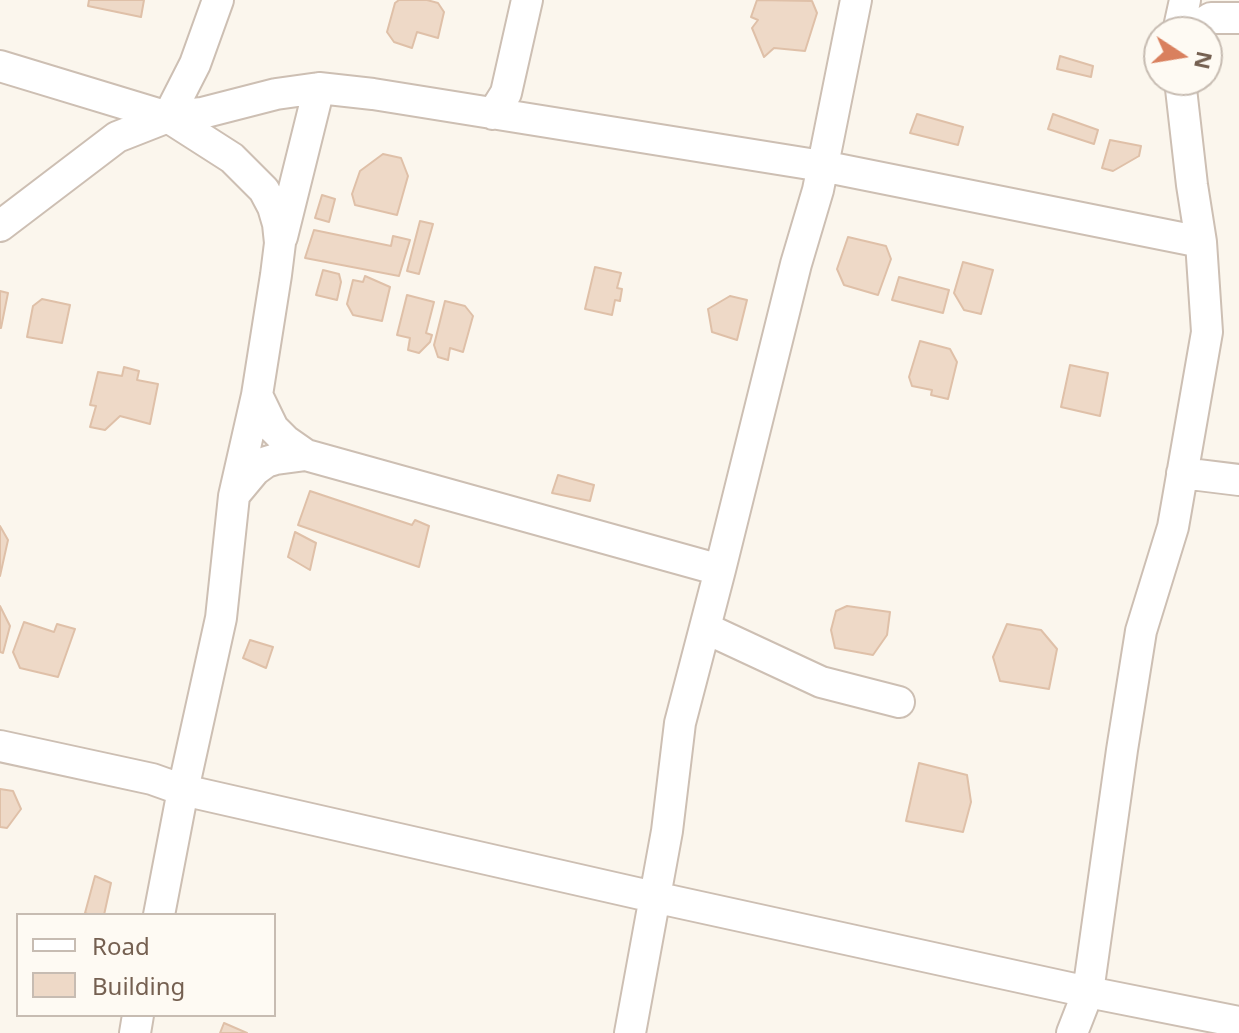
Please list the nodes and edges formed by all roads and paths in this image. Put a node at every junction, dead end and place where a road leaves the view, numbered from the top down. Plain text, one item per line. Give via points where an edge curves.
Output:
1 (218, 0) edge
2 (527, 0) edge
3 (856, 0) edge
4 (0, 66) edge
5 (319, 88) junction
6 (1182, 96) edge
7 (493, 114) junction
8 (168, 117) junction
9 (822, 166) junction
10 (0, 226) edge
11 (1201, 242) junction
12 (280, 243) junction
13 (257, 395) junction
14 (306, 455) junction
15 (1182, 473) junction
16 (1239, 480) edge
17 (234, 496) junction
18 (720, 570) junction
19 (705, 628) junction
20 (899, 702) dead end
21 (0, 746) edge
22 (183, 790) junction
23 (654, 897) junction
24 (159, 913) edge
25 (1088, 992) junction
26 (1239, 1022) edge
27 (630, 1033) edge
28 (1072, 1033) edge

1 - 8 street via 195,64
2 - 7 street via 506,93
3 - 9 street
4 - 8 street
5 - 7 street
5 - 8 street
5 - 12 street
6 - 11 street
7 - 9 street
8 - 10 street via 117,137
8 - 12 street via 232,158 264,190
9 - 11 street
9 - 18 street
11 - 15 street via 1207,332
12 - 13 street
13 - 14 street via 273,428
13 - 17 street
14 - 17 street via 266,462
14 - 18 street
15 - 16 street
15 - 25 street via 1173,527 1141,631
17 - 22 street via 221,618
18 - 19 street
19 - 20 street via 821,682
19 - 23 street via 680,723
21 - 22 street
22 - 23 street
22 - 24 street
23 - 25 street
23 - 27 street
25 - 26 street
25 - 28 street

